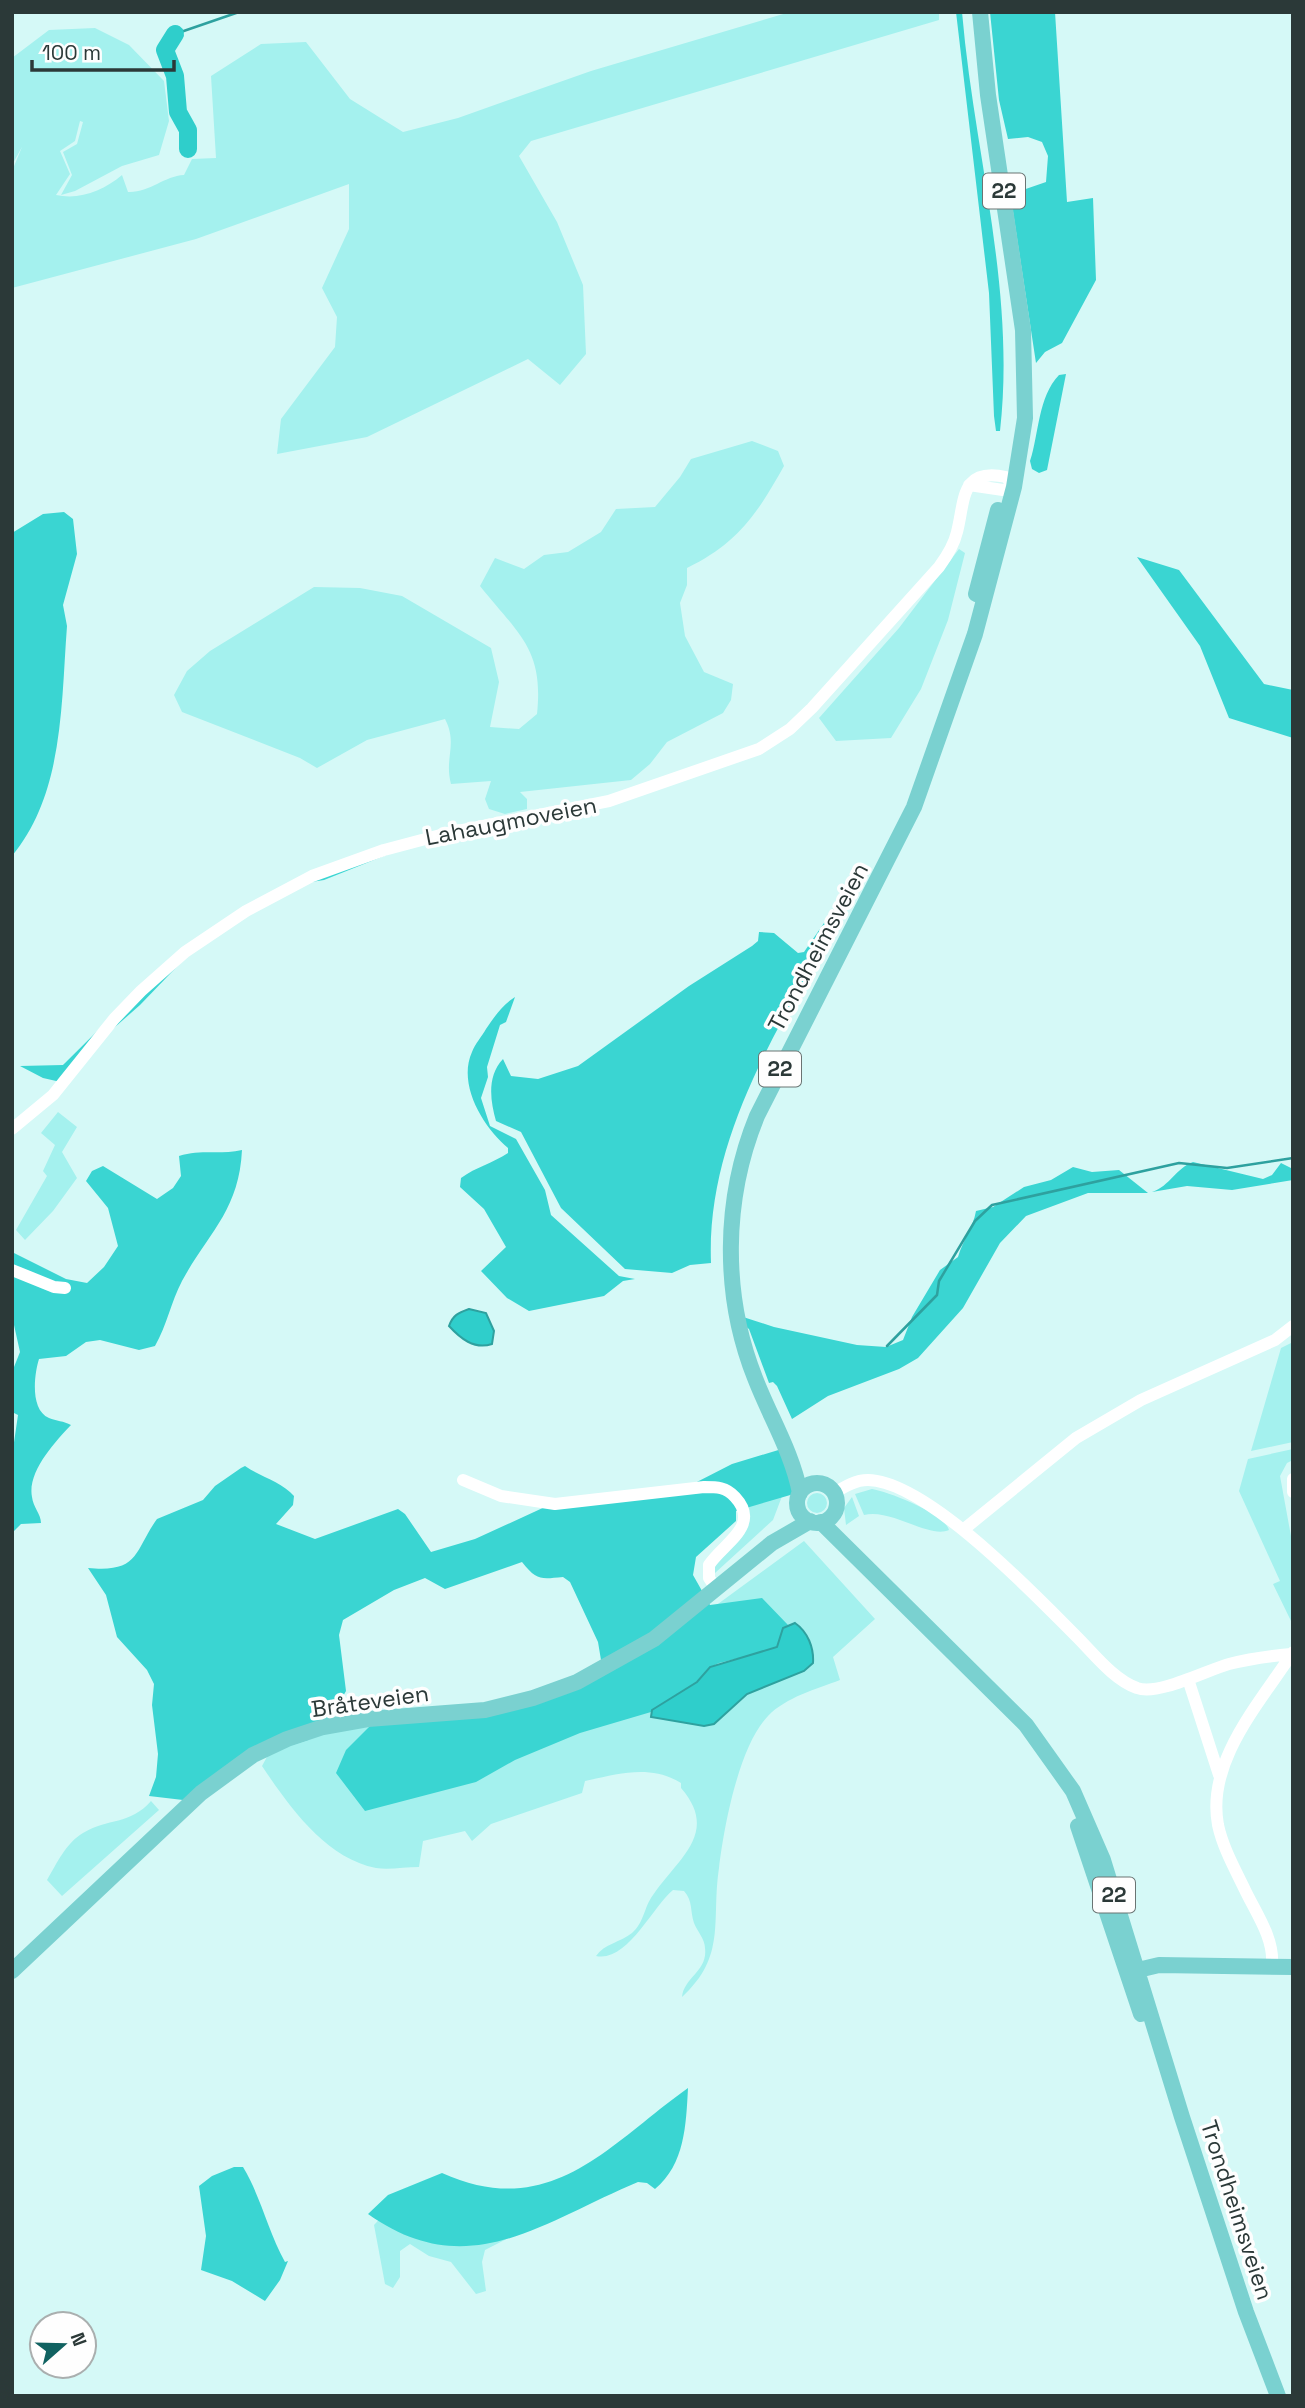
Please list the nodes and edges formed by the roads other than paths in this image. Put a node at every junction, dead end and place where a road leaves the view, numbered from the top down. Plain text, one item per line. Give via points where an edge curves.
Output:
1 (980, 12) edge
2 (1008, 485) junction
3 (12, 1129) edge
4 (12, 1270) edge
5 (65, 1288) dead end
6 (1293, 1326) edge
7 (786, 1445) junction
8 (1293, 1479) edge
9 (463, 1480) dead end
10 (817, 1484) junction
11 (1293, 1492) edge
12 (834, 1493) junction
13 (799, 1500) junction
14 (822, 1519) junction
15 (963, 1530) junction
16 (772, 1543) junction
17 (717, 1590) junction
18 (1292, 1653) edge
19 (1188, 1679) junction
20 (1219, 1775) junction
21 (1272, 1964) junction
22 (1293, 1966) edge
23 (12, 1971) edge
24 (1137, 1976) junction
25 (1278, 2396) edge

1 - 2 main road, Trondheimsveien / 22 via 988,95 1020,293 1024,370
2 - 3 street, Lahaugmoveien via 985,474 969,485 955,541 939,567 783,734 743,757 628,796 425,838 356,859 292,886 215,931 175,961 114,1018 46,1102
2 - 7 main road, Trondheimsveien / 22 via 947,711 905,827 763,1104 737,1177 731,1247 736,1314 755,1379
4 - 5 street
6 - 15 street via 1275,1340 1141,1400 1076,1438
7 - 10 main road, Trondheimsveien / 22
7 - 13 main road, Trondheimsveien / 22
8 - 11 street
9 - 17 street via 501,1496 555,1504 704,1487 726,1490 739,1503 743,1521 736,1538 709,1565 709,1578
10 - 12 main road, 22
10 - 13 main road
12 - 14 main road via 836,1505
12 - 15 street via 856,1482 879,1482 912,1496
13 - 14 main road, 22
13 - 16 main road, Bråteveien
14 - 16 main road, Bråteveien
14 - 24 main road, Trondheimsveien / 22 via 1038,1740 1080,1805 1103,1860
15 - 19 street via 1121,1679 1145,1690
16 - 17 main road, Bråteveien
17 - 23 main road, Bråteveien via 626,1658 548,1693 485,1710 323,1727 253,1755 201,1793
18 - 19 street via 1251,1659
18 - 20 street
19 - 20 street
20 - 21 street via 1218,1826 1267,1935
21 - 22 main road
21 - 24 main road via 1159,1965
24 - 25 main road, Trondheimsveien / 22 via 1159,2064 1182,2117

